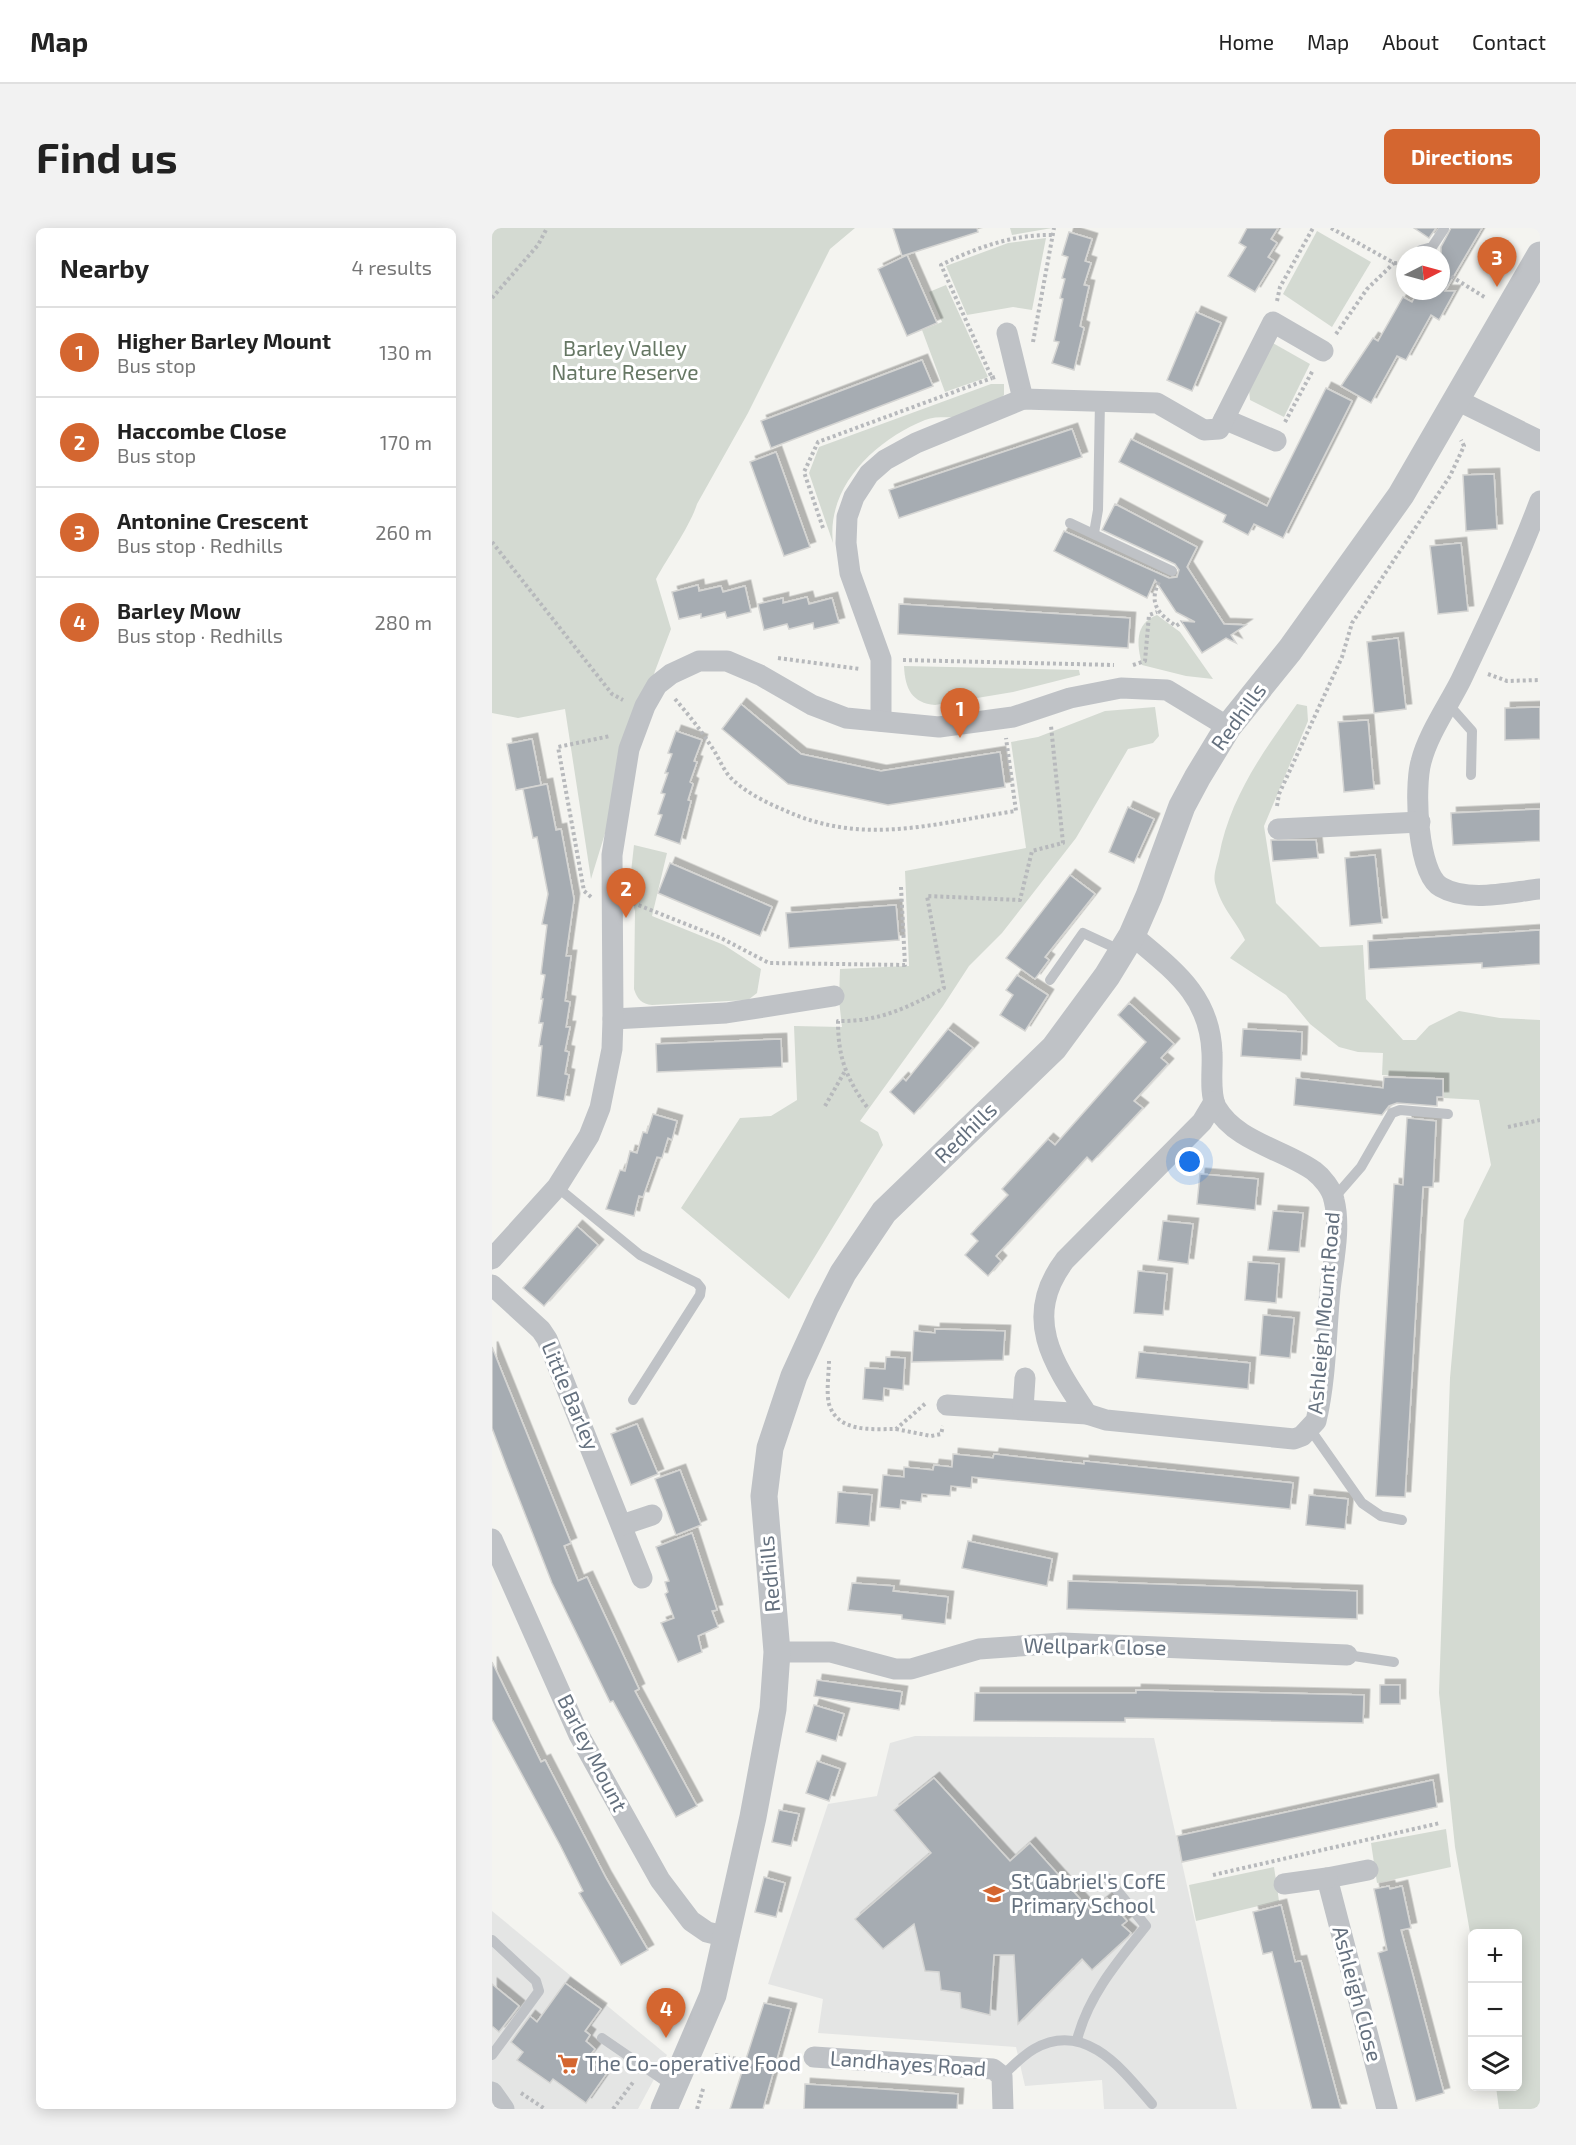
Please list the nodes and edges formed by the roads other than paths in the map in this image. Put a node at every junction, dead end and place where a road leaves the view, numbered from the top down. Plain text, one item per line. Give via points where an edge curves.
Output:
1 (1444, 229) edge
2 (1433, 246) edge
3 (1540, 255) edge
4 (1007, 333) dead end
5 (1323, 351) dead end
6 (1023, 399) junction
7 (1100, 401) junction
8 (1453, 408) junction
9 (1224, 419) junction
10 (1276, 441) dead end
11 (1540, 441) edge
12 (1540, 501) edge
13 (1070, 523) dead end
14 (1094, 533) junction
15 (1172, 571) dead end
16 (1449, 705) junction
17 (881, 721) junction
18 (1228, 727) junction
19 (1471, 775) dead end
20 (1420, 822) junction
21 (1278, 829) road end
22 (1540, 890) edge
23 (1127, 943) junction
24 (1050, 980) dead end
25 (834, 996) dead end
26 (613, 1018) junction
27 (1214, 1101) junction
28 (1448, 1114) dead end
29 (557, 1187) junction
30 (1334, 1198) junction
31 (492, 1259) edge
32 (492, 1285) edge
33 (1025, 1377) dead end
34 (633, 1400) dead end
35 (939, 1402) road end
36 (1023, 1409) junction
37 (1087, 1414) junction
38 (1310, 1429) junction
39 (652, 1515) dead end
40 (1402, 1520) dead end
41 (622, 1525) junction
42 (492, 1539) edge
43 (642, 1578) dead end
44 (777, 1652) junction
45 (1347, 1655) joint
46 (1394, 1662) dead end
47 (1368, 1870) dead end
48 (1107, 1878) dead end
49 (1327, 1878) junction
50 (1284, 1884) dead end
51 (727, 1937) junction
52 (492, 1940) edge
53 (602, 2038) dead end
54 (1077, 2040) junction
55 (492, 2055) edge
56 (814, 2058) road end
57 (1002, 2076) junction
58 (492, 2092) edge
59 (668, 2098) edge
60 (1152, 2104) dead end
61 (504, 2109) edge
62 (1003, 2109) edge
63 (1387, 2109) edge

1 - 2 lane
3 - 8 street, Redhills
4 - 6 street
5 - 9 street via 1273,322
6 - 7 street
6 - 17 street via 916,442 869,474 854,497 847,518 846,543 850,573 881,665
7 - 9 street via 1157,403 1204,430 1219,429
7 - 14 lane
8 - 11 street
8 - 18 street, Redhills via 1401,495 1290,650
9 - 10 street
12 - 16 street
13 - 14 lane
14 - 15 lane
16 - 19 lane via 1472,731
16 - 20 street via 1421,760 1417,780
17 - 18 street via 939,727 1013,717 1070,698 1121,688 1167,690
17 - 26 street via 846,718 812,705 727,661 688,664 660,683 645,706 629,748 612,855
18 - 23 street, Redhills via 1182,806
20 - 21 street
20 - 22 street via 1426,867 1440,887 1463,895
23 - 24 lane via 1083,933
23 - 27 street via 1176,972 1197,996 1211,1034
23 - 44 street, Redhills via 1053,1048 884,1212 826,1306 794,1376 770,1448 764,1496
25 - 26 street via 726,1012
26 - 29 street via 612,1049 600,1108 589,1136
27 - 30 street, Ashleigh Mount Road via 1223,1117 1241,1133 1317,1173
27 - 37 street via 1202,1122 1052,1277 1042,1307 1047,1342 1056,1368
28 - 30 lane via 1400,1110 1392,1113 1360,1167
29 - 31 street
29 - 34 lane via 640,1255 700,1288 700,1295
30 - 38 street, Ashleigh Mount Road via 1336,1233 1322,1385 1316,1421
32 - 41 street, Little Barley via 547,1339
33 - 36 street
35 - 36 street, Ashleigh Mount Road
36 - 37 street, Ashleigh Mount Road
37 - 38 street, Ashleigh Mount Road via 1106,1420 1294,1439
38 - 40 lane via 1362,1503 1381,1516
39 - 41 street
41 - 43 street, Little Barley
42 - 51 street, Barley Mount via 579,1735 660,1880 691,1921 707,1932
44 - 45 street, Wellpark Close via 831,1652 895,1669 911,1669 979,1649 1062,1643
44 - 51 street, Redhills via 773,1709
45 - 46 lane
47 - 49 street
48 - 54 lane via 1146,1926 1096,1993 1080,2024
49 - 50 street
49 - 63 street, Ashleigh Close
51 - 59 street, Redhills via 712,1995
52 - 55 lane via 536,1981 539,1991
53 - 59 lane via 643,2068
54 - 57 lane via 1035,2049
54 - 60 lane via 1099,2049
56 - 57 street, Landhayes Road via 993,2068
57 - 62 street, Landhayes Road
58 - 61 street

